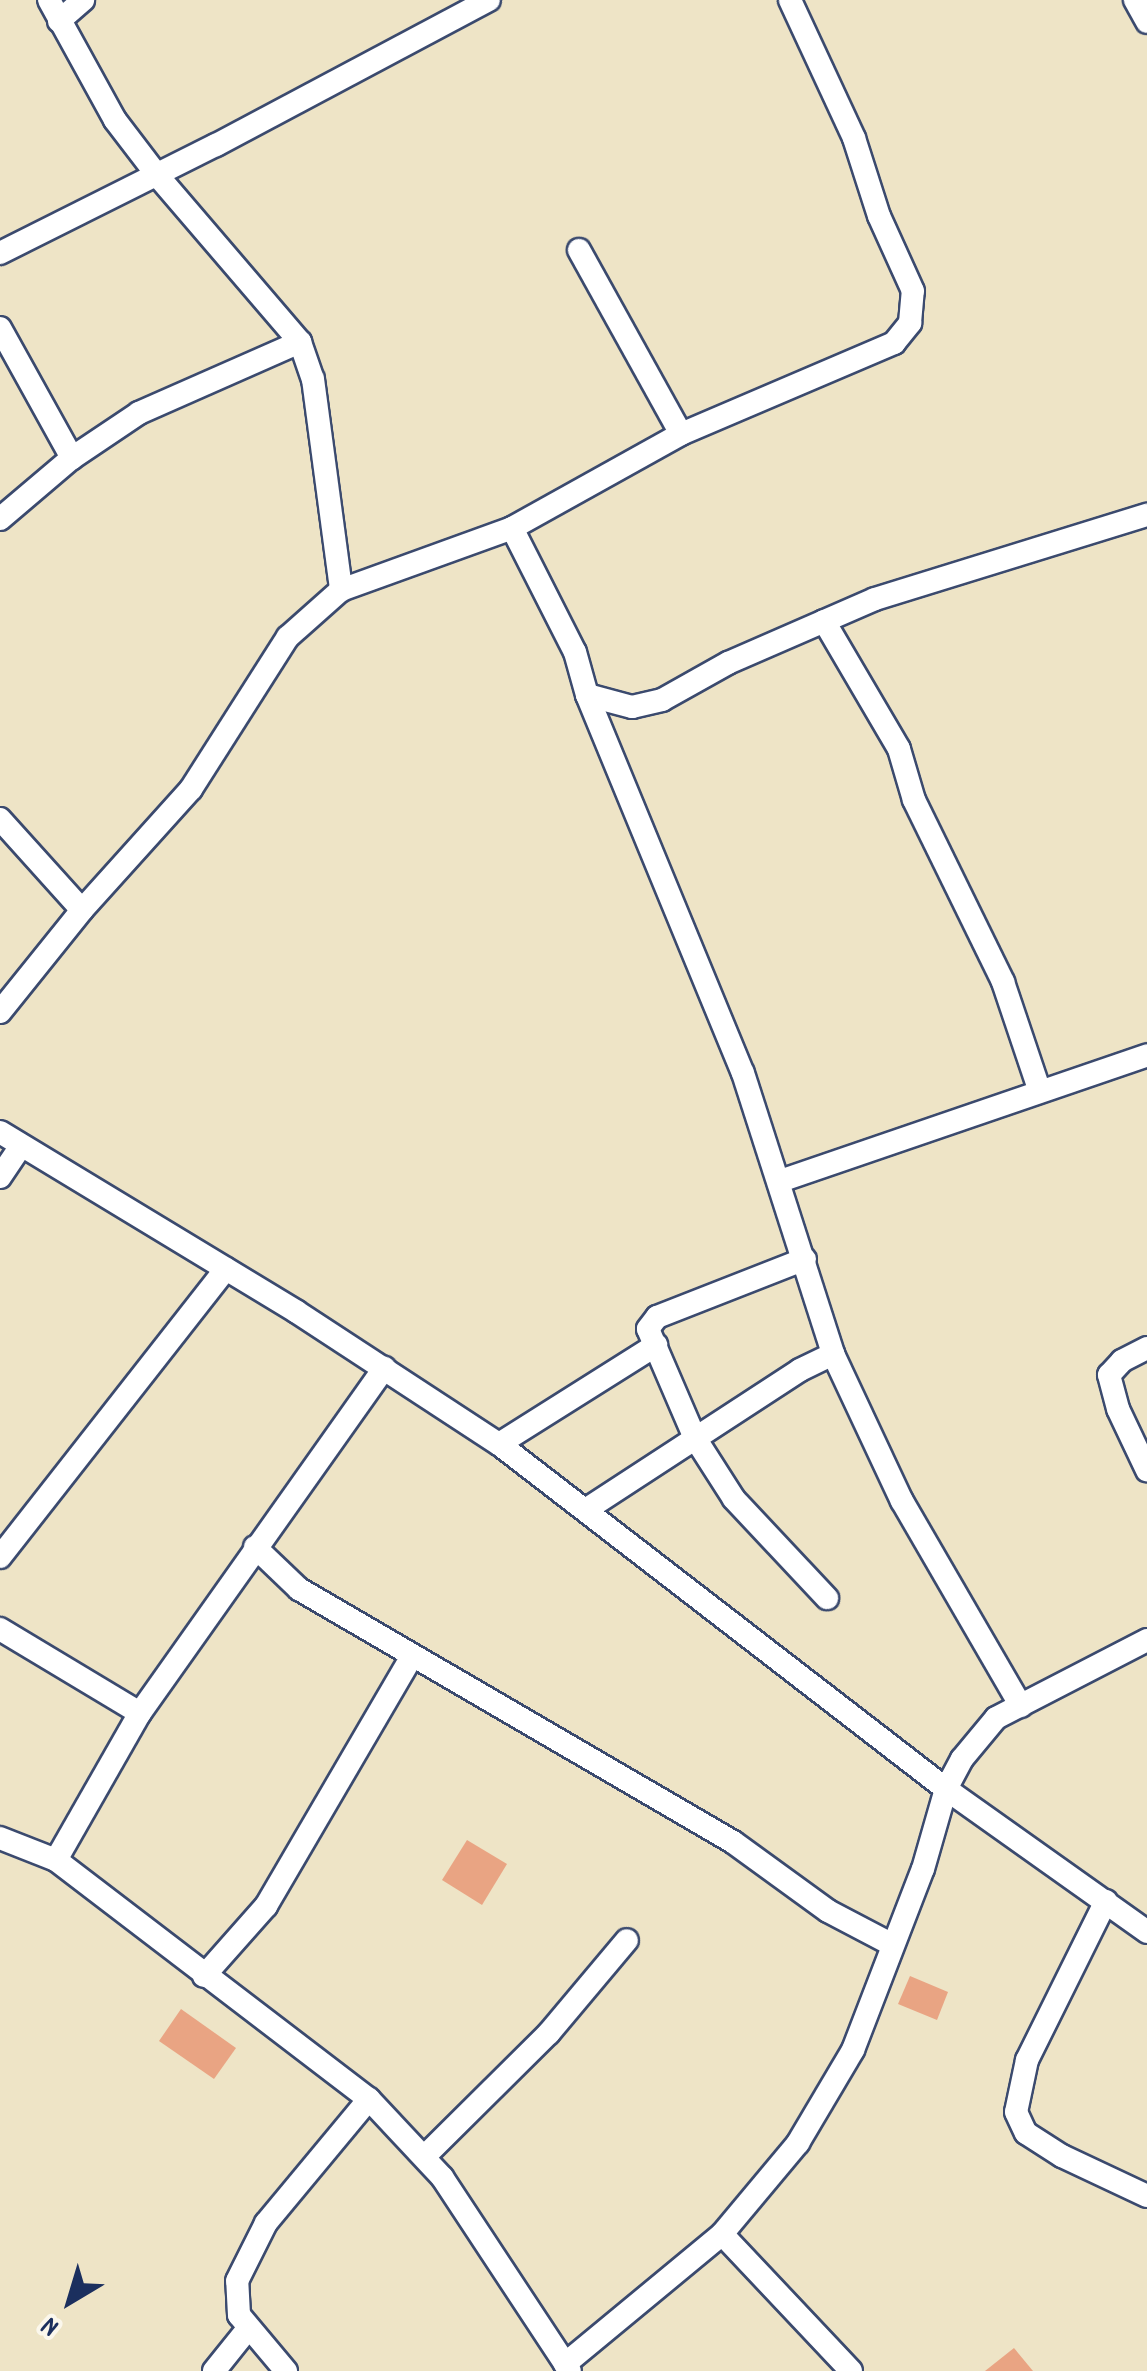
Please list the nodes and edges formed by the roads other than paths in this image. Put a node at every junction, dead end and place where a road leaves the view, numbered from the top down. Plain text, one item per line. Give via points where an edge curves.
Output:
1 (84, 0) edge
2 (488, 0) edge
3 (790, 0) edge
4 (1135, 0) edge
5 (54, 10) edge
6 (1147, 22) edge
7 (157, 176) junction
8 (580, 250) dead end
9 (0, 252) edge
10 (0, 328) edge
11 (300, 342) junction
12 (681, 434) junction
13 (72, 458) junction
14 (1147, 515) edge
15 (0, 519) edge
16 (512, 528) junction
17 (341, 590) junction
18 (824, 621) junction
19 (586, 695) junction
20 (0, 819) edge
21 (82, 910) junction
22 (0, 1012) edge
23 (1147, 1055) edge
24 (1039, 1089) junction
25 (0, 1132) edge
26 (21, 1146) junction
27 (0, 1176) edge
28 (780, 1181) junction
29 (805, 1259) junction
30 (226, 1268) junction
31 (656, 1346) junction
32 (1147, 1348) edge
33 (834, 1354) junction
34 (384, 1368) junction
35 (695, 1438) junction
36 (499, 1444) junction
37 (1147, 1470) edge
38 (587, 1509) junction
39 (255, 1547) junction
40 (0, 1557) edge
41 (826, 1598) dead end
42 (0, 1629) edge
43 (1147, 1640) edge
44 (412, 1656) junction
45 (1022, 1706) junction
46 (140, 1713) junction
47 (946, 1789) junction
48 (0, 1838) edge
49 (56, 1860) junction
50 (1106, 1901) junction
51 (1147, 1932) edge
52 (627, 1940) dead end
53 (891, 1944) junction
54 (204, 1976) junction
55 (369, 2099) junction
56 (425, 2156) junction
57 (1147, 2196) edge
58 (722, 2234) junction
59 (247, 2330) junction
60 (568, 2368) edge
61 (214, 2371) edge
62 (286, 2371) edge
63 (851, 2371) edge

1 - 5 street
2 - 7 street
3 - 12 street via 854,138 912,292 910,323 894,342
4 - 6 street
5 - 7 street via 116,120
7 - 9 street
7 - 11 street
8 - 12 street
10 - 13 street
11 - 13 street via 172,397
11 - 17 street via 313,379
12 - 16 street
13 - 15 street
14 - 18 street
16 - 17 street
16 - 19 street via 574,652
17 - 21 street via 288,637 191,790
18 - 19 street via 662,700 632,708
18 - 24 street via 900,750 914,800 1003,982
19 - 28 street
20 - 21 street
21 - 22 street
23 - 24 street
24 - 28 street
25 - 26 street
26 - 27 street
26 - 30 street
28 - 29 street
29 - 31 street via 656,1317 648,1329
29 - 33 street
30 - 34 street
30 - 40 street
31 - 35 street
31 - 36 street
32 - 37 street via 1109,1375
33 - 35 street
33 - 45 street via 902,1501
34 - 36 street
34 - 39 street
35 - 38 street
35 - 41 street via 734,1499
36 - 38 street
38 - 47 street
39 - 44 street via 299,1589
39 - 46 street
42 - 46 street
43 - 45 street
44 - 53 street via 733,1842 828,1912
44 - 54 street via 266,1906
45 - 47 street via 996,1718
46 - 49 street
47 - 50 street
47 - 53 street
48 - 49 street
49 - 54 street
50 - 51 street
50 - 57 street via 1027,2060 1016,2112 1026,2133
52 - 56 street via 549,2033
53 - 58 street via 853,2050 798,2142
54 - 55 street
55 - 56 street
55 - 59 street via 250,2250 237,2281 238,2315
56 - 60 street
58 - 60 street
58 - 63 street
59 - 61 street
59 - 62 street

